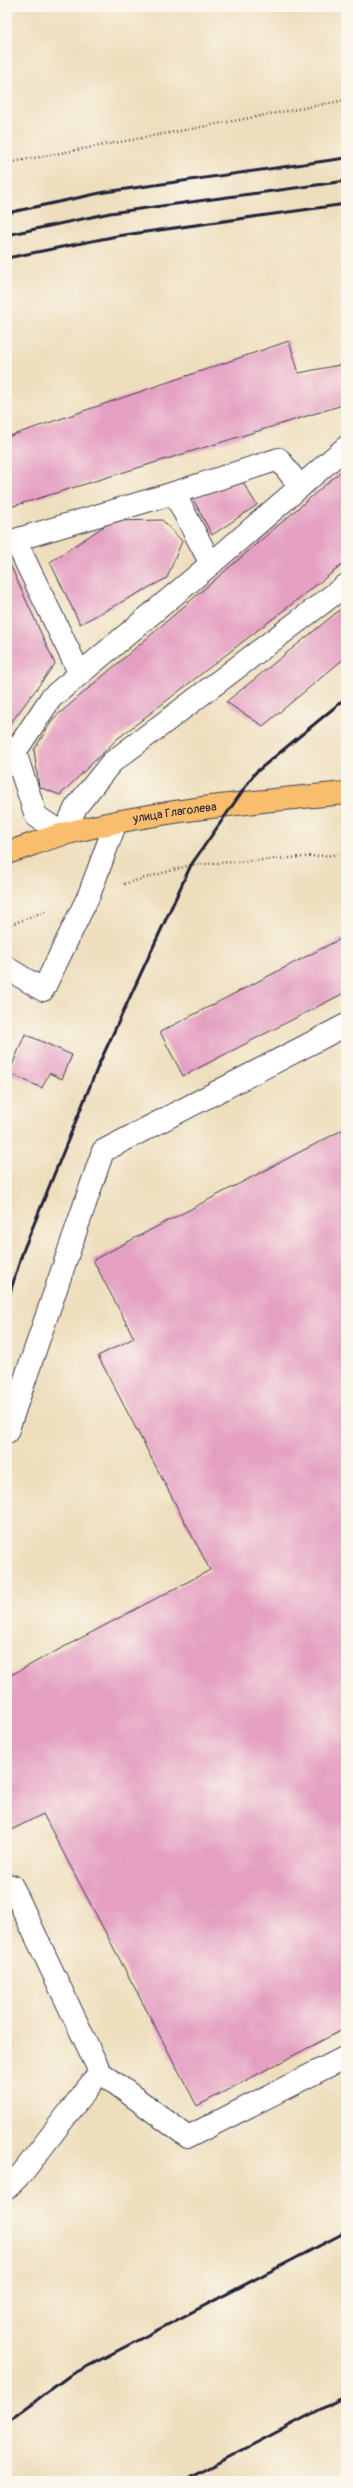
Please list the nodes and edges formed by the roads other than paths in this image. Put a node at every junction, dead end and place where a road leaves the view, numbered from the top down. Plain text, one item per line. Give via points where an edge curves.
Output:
1 (346, 447) edge
2 (300, 487) junction
3 (174, 493) junction
4 (11, 541) edge
5 (211, 564) junction
6 (346, 586) edge
7 (80, 674) junction
8 (11, 752) edge
9 (346, 793) edge
10 (116, 822) junction
11 (63, 834) junction
12 (7, 853) edge
13 (7, 968) edge
14 (346, 1025) edge
15 (7, 1432) edge
16 (7, 1885) edge
17 (346, 2057) edge
18 (100, 2072) junction
19 (7, 2188) edge

1 - 2 lane
2 - 3 lane via 278,459
2 - 5 lane
3 - 4 lane
3 - 5 lane
4 - 7 lane
5 - 7 lane
6 - 11 lane via 111,763 76,807
7 - 8 lane via 51,698
8 - 11 lane via 36,816
9 - 10 main road, улица Глаголева via 234,803
10 - 11 main road, улица Глаголева
10 - 13 lane via 89,895 42,990
11 - 12 main road, улица Глаголева
14 - 15 lane via 103,1151
16 - 18 lane via 12,1886
17 - 18 lane via 188,2137
18 - 19 lane via 23,2172

